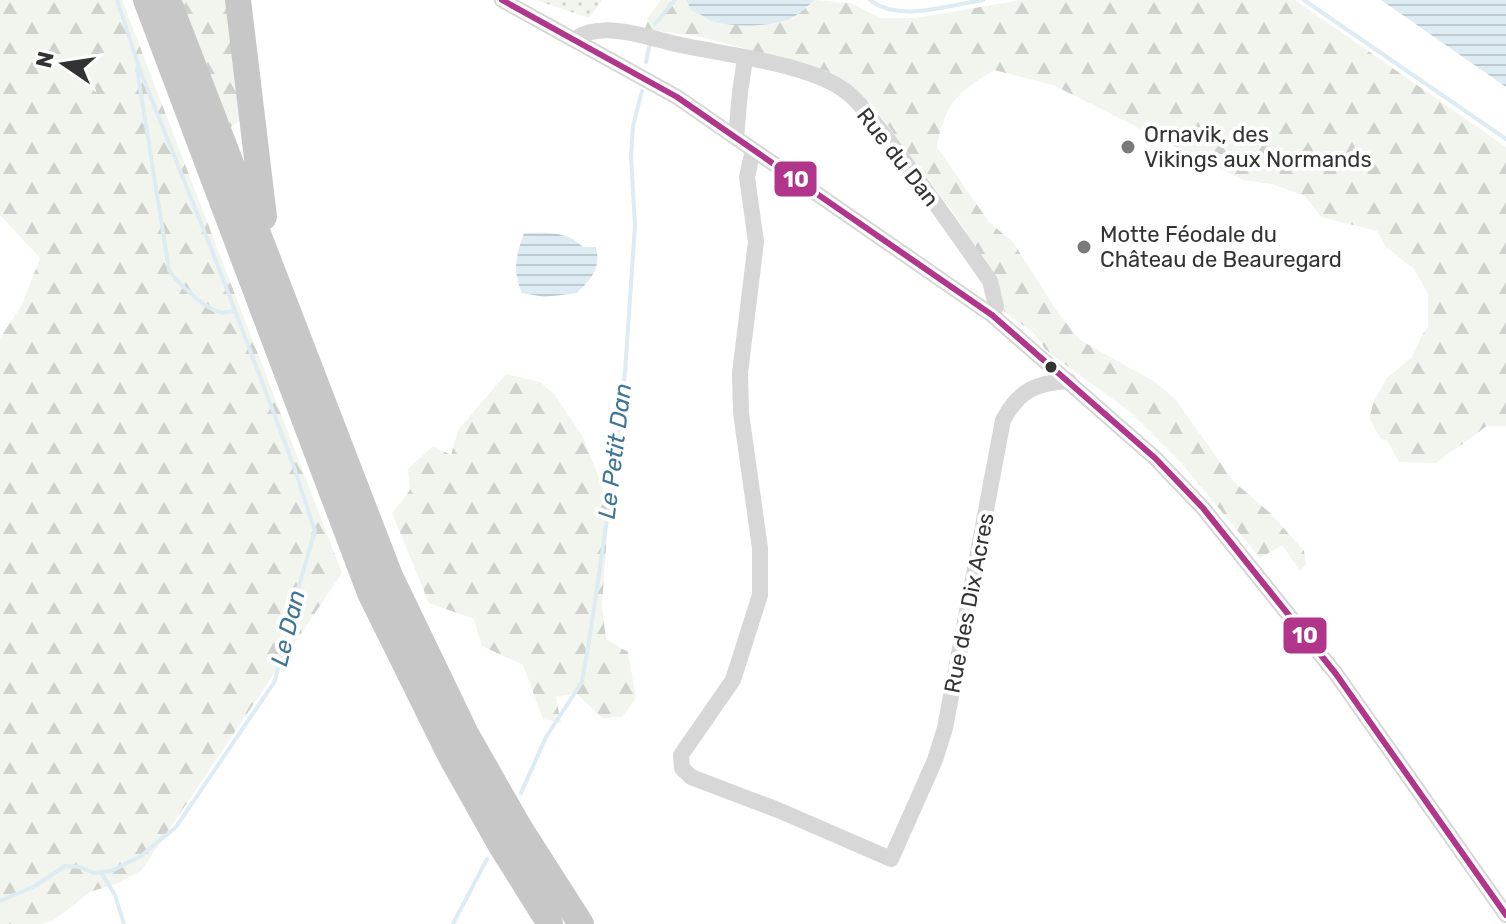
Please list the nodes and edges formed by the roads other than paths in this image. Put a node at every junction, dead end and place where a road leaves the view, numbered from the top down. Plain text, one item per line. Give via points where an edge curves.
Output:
1 (146, 0) edge
2 (168, 0) edge
3 (238, 0) edge
4 (502, 0) edge
5 (575, 39) junction
6 (745, 59) junction
7 (736, 138) junction
8 (753, 150) junction
9 (277, 284) junction
10 (992, 315) junction
11 (1069, 381) junction
12 (1506, 915) edge
13 (550, 924) edge
14 (581, 924) edge

1 - 13 highway via 370,593 450,755
2 - 9 highway
3 - 9 highway via 260,202
4 - 5 street
5 - 6 street, Rue du Dan via 604,30
5 - 7 street via 677,97
6 - 7 street
6 - 10 street, Rue du Dan via 805,73 853,98 990,281 996,306
7 - 8 street
8 - 10 street
8 - 11 street, Rue des Dix Acres via 747,177 756,242 740,373 760,548 760,595 733,680 681,755 682,768 691,777 891,859 945,728 1003,420 1028,390
9 - 14 highway via 360,503 423,649 494,784
10 - 11 street
11 - 12 street via 1203,508 1336,674

